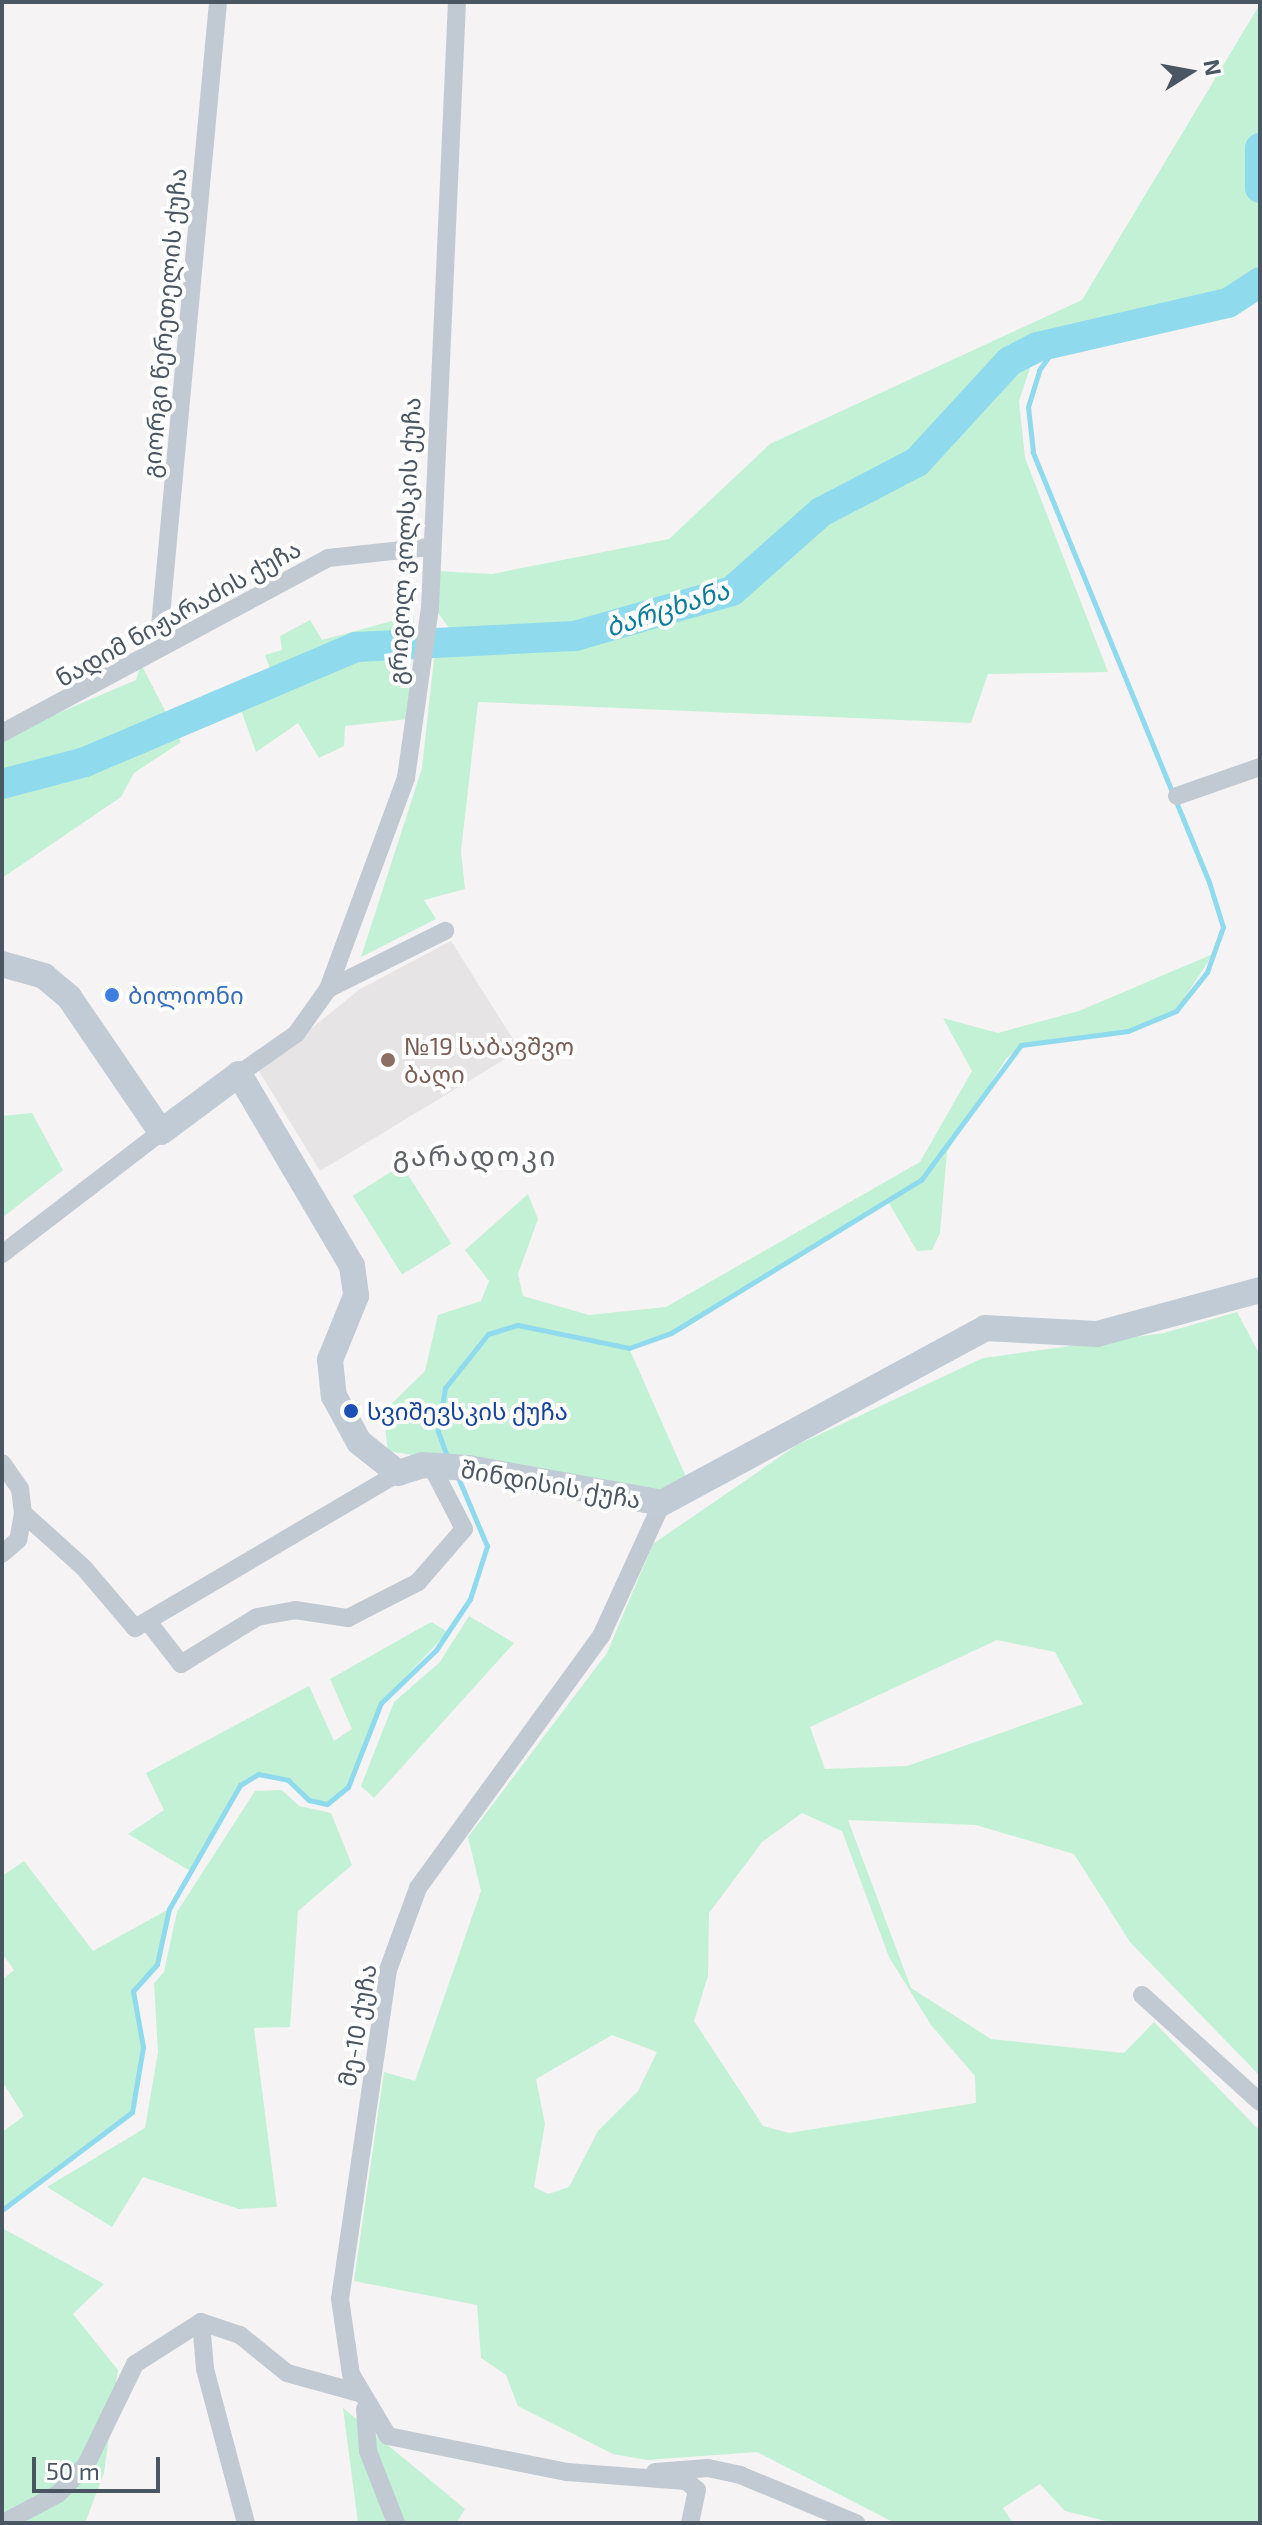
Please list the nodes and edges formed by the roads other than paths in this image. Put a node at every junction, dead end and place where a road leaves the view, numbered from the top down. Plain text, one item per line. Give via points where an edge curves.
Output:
1 (218, 2) edge
2 (457, 2) edge
3 (429, 547) junction
4 (158, 648) junction
5 (2, 733) edge
6 (1260, 767) edge
7 (1177, 796) dead end
8 (445, 931) dead end
9 (2, 964) edge
10 (328, 989) junction
11 (239, 1074) junction
12 (161, 1132) junction
13 (2, 1254) edge
14 (1260, 1290) edge
15 (2, 1463) edge
16 (448, 1467) junction
17 (398, 1473) junction
18 (662, 1503) junction
19 (23, 1513) junction
20 (2, 1554) edge
21 (149, 1623) junction
22 (1142, 1995) dead end
23 (1260, 2102) edge
24 (201, 2322) junction
25 (362, 2401) junction
26 (629, 2477) junction
27 (3, 2523) edge
28 (246, 2523) edge
29 (396, 2523) edge
30 (690, 2523) edge
31 (856, 2523) edge

1 - 4 street, გიორგი წერეთელის ქუჩა
2 - 3 street, გრიგოლ ვოლსკის ქუჩა
3 - 4 street, ნადიმ ნიჟარაძის ქუჩა via 328,558
3 - 10 street, გრიგოლ ვოლსკის ქუჩა via 425,666 395,819
4 - 5 street, ნადიმ ნიჟარაძის ქუჩა
6 - 7 street
8 - 10 street
9 - 12 street via 44,976 69,997
10 - 11 street, გრიგოლ ვოლსკის ქუჩა via 296,1034
11 - 12 street
11 - 17 street via 352,1266 356,1296 330,1360 334,1396 359,1442
12 - 13 street
14 - 18 street, შინდისის ქუჩა via 1097,1334 985,1328
15 - 19 street via 20,1489
16 - 17 street, შინდისის ქუჩა
16 - 18 street, შინდისის ქუჩა
16 - 21 street via 464,1529 418,1582 348,1618 295,1610 257,1617 181,1664
17 - 21 street
18 - 25 street, მე-10 ქუჩა via 601,1636 418,1888 388,1970 340,2299
19 - 20 street via 18,1540
19 - 21 street via 84,1568 135,1628
22 - 23 street
24 - 25 street via 240,2335 287,2373
24 - 27 street via 135,2364 86,2465 58,2494
24 - 28 street via 205,2369
25 - 26 street via 388,2436 567,2472
25 - 29 street, მე-10 ქუჩა via 368,2451
26 - 30 street via 686,2481 697,2490
26 - 31 street via 681,2467 729,2472 783,2487

